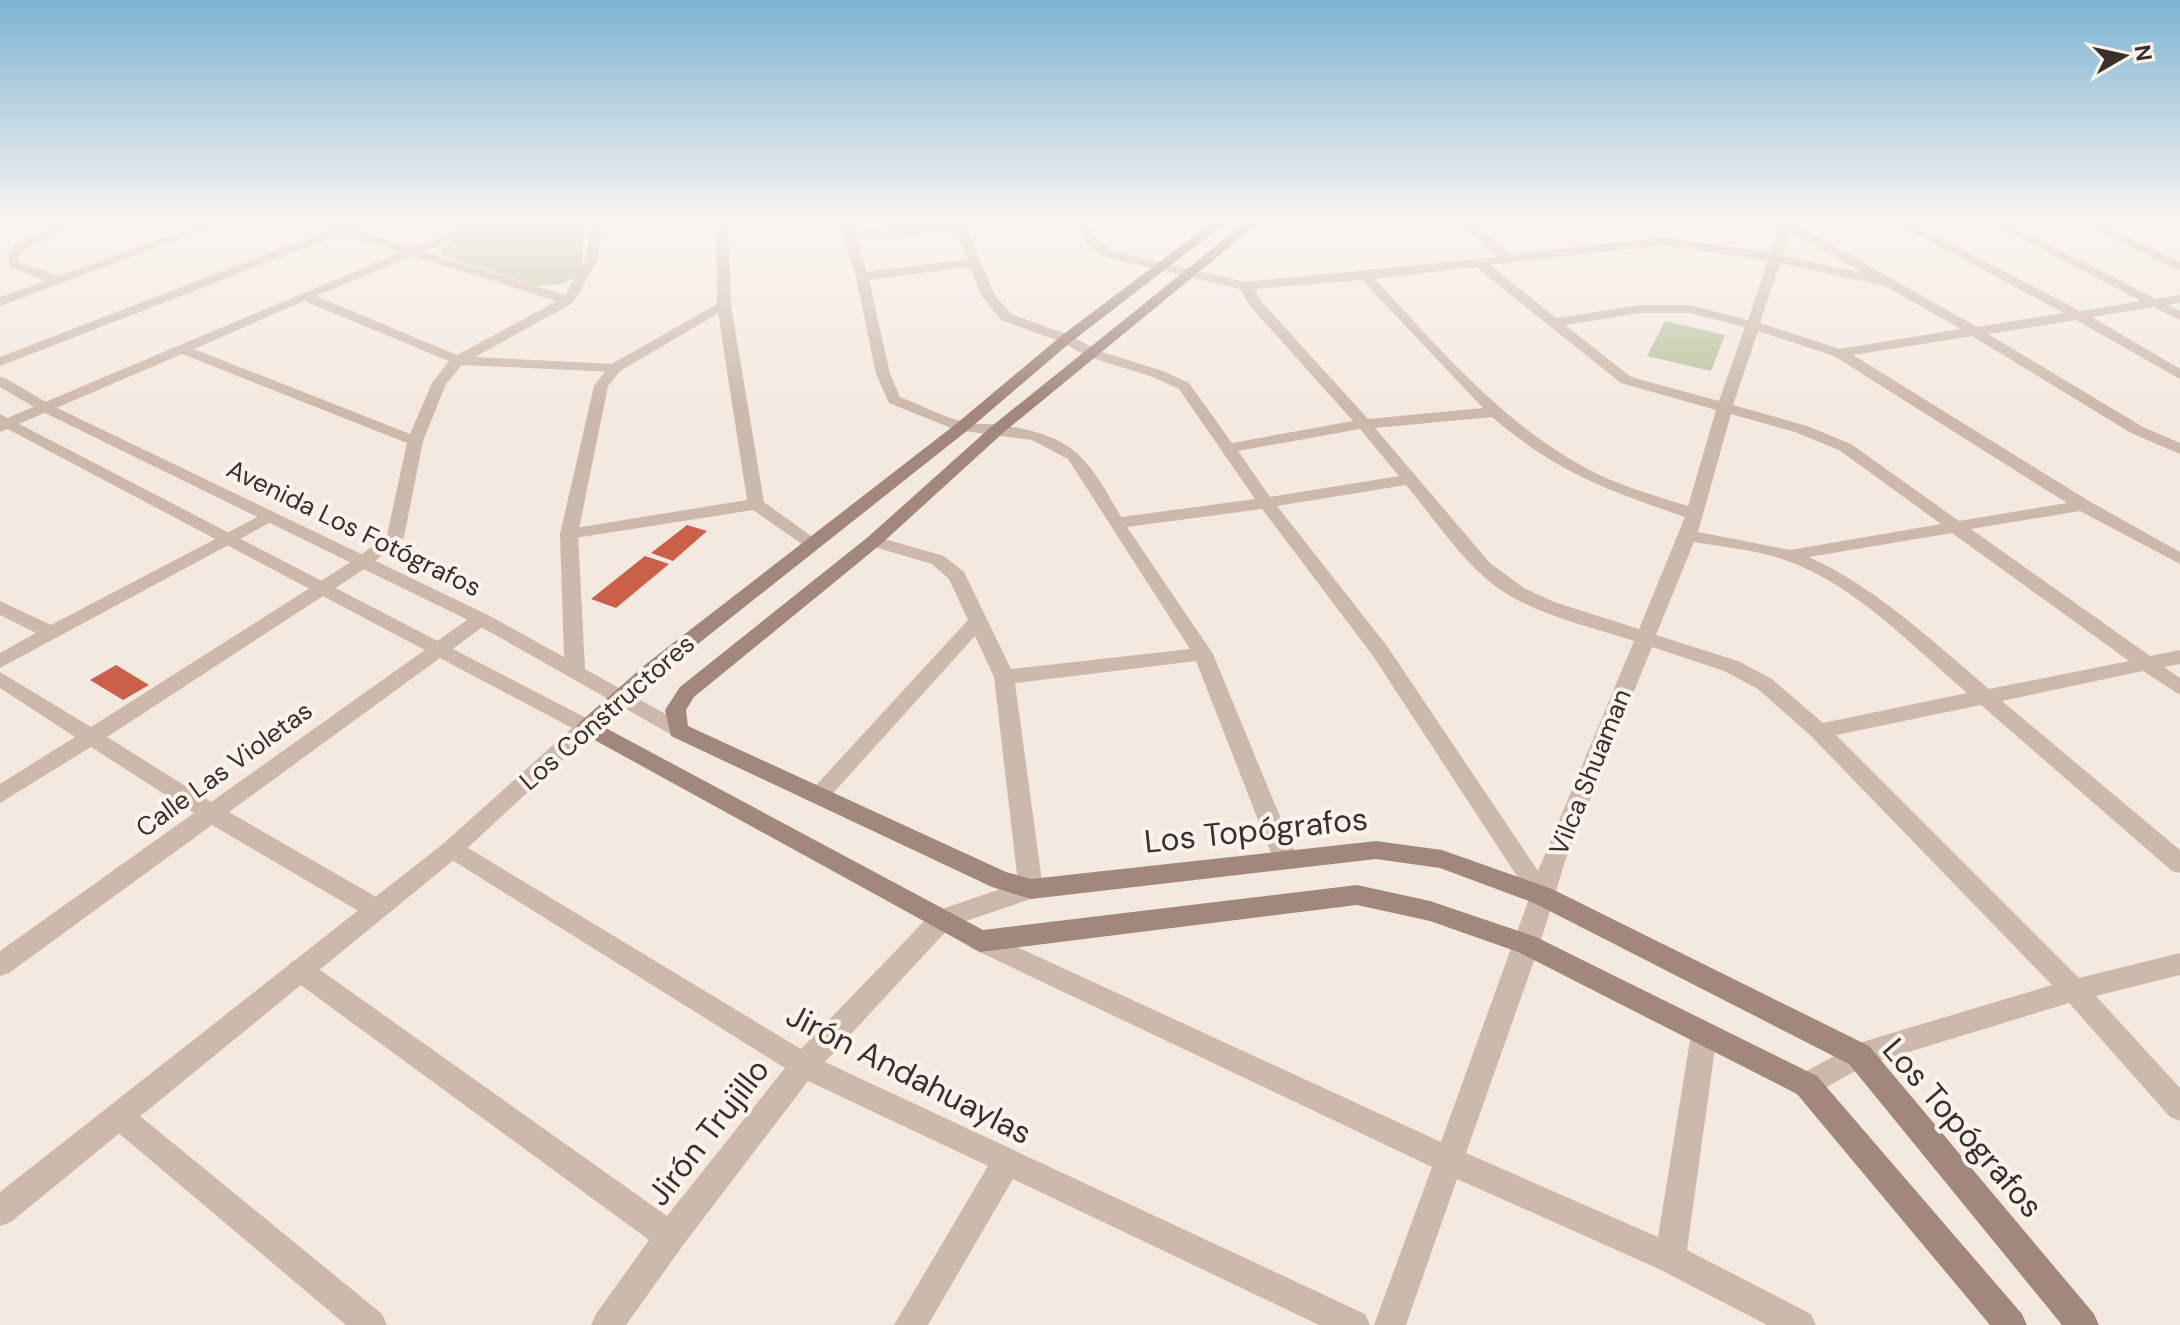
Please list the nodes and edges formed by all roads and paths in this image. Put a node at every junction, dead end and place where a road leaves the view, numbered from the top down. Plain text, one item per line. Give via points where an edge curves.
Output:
1 (49, 283) edge
2 (205, 283) edge
3 (337, 283) edge
4 (509, 283) edge
5 (578, 283) edge
6 (723, 283) edge
7 (863, 283) edge
8 (984, 283) edge
9 (1139, 283) edge
10 (1178, 283) edge
11 (1232, 283) edge
12 (1283, 283) edge
13 (1371, 283) edge
14 (1505, 283) edge
15 (1768, 283) edge
16 (1888, 283) edge
17 (2016, 283) edge
18 (2115, 283) edge
19 (1893, 284) joint
20 (1245, 286) junction
21 (304, 296) junction
22 (2180, 299) edge
23 (568, 300) junction
24 (0, 302) edge
25 (2153, 302) junction
26 (724, 306) junction
27 (2080, 316) junction
28 (2180, 316) edge
29 (1555, 322) junction
30 (1754, 325) junction
31 (1974, 331) junction
32 (1066, 339) junction
33 (182, 349) junction
34 (1839, 353) junction
35 (1094, 354) junction
36 (458, 360) junction
37 (0, 362) edge
38 (615, 368) junction
39 (2180, 375) edge
40 (0, 381) edge
41 (46, 408) junction
42 (1724, 410) junction
43 (1494, 412) junction
44 (3, 423) edge
45 (1364, 424) junction
46 (962, 427) junction
47 (998, 429) junction
48 (415, 441) junction
49 (1229, 448) junction
50 (2180, 449) edge
51 (1411, 479) junction
52 (1266, 503) junction
53 (756, 504) junction
54 (2083, 505) junction
55 (269, 516) junction
56 (1116, 523) junction
57 (1691, 524) junction
58 (1955, 528) junction
59 (569, 534) junction
60 (227, 538) junction
61 (874, 541) junction
62 (812, 543) junction
63 (1789, 555) junction
64 (2179, 559) edge
65 (363, 562) junction
66 (323, 588) junction
67 (0, 607) edge
68 (481, 619) junction
69 (978, 621) junction
70 (49, 632) junction
71 (1645, 638) junction
72 (439, 649) junction
73 (1203, 654) junction
74 (2180, 657) edge
75 (0, 661) edge
76 (2149, 664) junction
77 (575, 672) junction
78 (1004, 677) junction
79 (0, 679) edge
80 (2180, 688) edge
81 (1983, 696) junction
82 (620, 698) junction
83 (587, 727) junction
84 (679, 731) junction
85 (1819, 731) junction
86 (90, 738) junction
87 (0, 795) edge
88 (818, 795) junction
89 (211, 813) junction
90 (452, 849) junction
91 (1285, 858) junction
92 (2180, 864) edge
93 (1031, 889) junction
94 (1543, 896) junction
95 (376, 909) junction
96 (942, 919) junction
97 (980, 941) junction
98 (1527, 944) junction
99 (2180, 964) edge
100 (0, 965) edge
101 (300, 970) junction
102 (2074, 990) junction
103 (1704, 1034) junction
104 (1859, 1055) junction
105 (804, 1065) junction
106 (1807, 1085) junction
107 (2180, 1108) edge
108 (119, 1116) junction
109 (1448, 1160) junction
110 (1006, 1163) junction
111 (0, 1211) edge
112 (670, 1237) junction
113 (1670, 1258) junction
114 (371, 1325) edge
115 (607, 1325) edge
116 (910, 1325) edge
117 (1354, 1325) edge
118 (1390, 1325) edge
119 (1800, 1325) edge
120 (2011, 1325) edge
121 (2083, 1325) edge

1 - 24 street
2 - 37 street
3 - 21 street
4 - 23 street
5 - 23 street
6 - 26 street
7 - 46 street via 883,374 894,400
8 - 32 street via 993,304 1006,317
9 - 32 main road, Los Constructores
10 - 35 main road, Los Constructores
11 - 20 street
12 - 20 street
13 - 43 street
14 - 29 street
15 - 30 street, Vilca Shuaman
16 - 19 street
17 - 27 street
18 - 25 street
19 - 31 street
20 - 45 street
21 - 33 street
21 - 36 street
22 - 25 street
23 - 36 street
25 - 27 street
25 - 28 street
26 - 38 street
26 - 53 street
27 - 31 street
27 - 39 street
29 - 30 street via 1666,307
29 - 42 street via 1626,380
30 - 34 street
30 - 42 street, Vilca Shuaman
31 - 34 street
31 - 50 street via 2137,430
32 - 35 street
32 - 46 main road, Los Constructores
33 - 41 street
33 - 48 street
34 - 54 street
35 - 47 main road, Los Constructores
35 - 49 street via 1184,386
36 - 38 street
36 - 48 street via 439,383
38 - 59 street via 601,386
40 - 41 street, Avenida Los Fotógrafos
41 - 44 street
41 - 55 street, Avenida Los Fotógrafos
42 - 57 street, Vilca Shuaman
42 - 58 street via 1801,429 1845,447
43 - 45 street
43 - 57 street via 1582,473
44 - 60 street
45 - 49 street
45 - 51 street
46 - 47 street
46 - 62 main road, Los Constructores
47 - 56 street via 1037,436 1074,456
47 - 61 main road, Los Constructores
48 - 65 street via 395,537
49 - 52 street
51 - 52 street
51 - 71 street via 1484,567 1508,586 1547,606
52 - 56 street
52 - 94 street via 1380,651
53 - 59 street
53 - 62 street
54 - 58 street
54 - 64 street
55 - 60 street
55 - 65 street, Avenida Los Fotógrafos
56 - 73 street
57 - 63 street
57 - 71 street, Vilca Shuaman
58 - 63 street
58 - 76 street
59 - 77 street
60 - 66 street
60 - 70 street
61 - 69 street via 938,560 957,576
61 - 84 main road, Los Constructores via 676,701
62 - 82 main road, Los Constructores
63 - 81 street via 1871,600
65 - 66 street
65 - 68 street, Avenida Los Fotógrafos
66 - 72 street
66 - 86 street
67 - 70 street
68 - 72 street, Calle Las Violetas
68 - 77 street, Avenida Los Fotógrafos
69 - 78 street
69 - 88 street
70 - 75 street
71 - 85 street via 1765,684
71 - 94 street, Vilca Shuaman
72 - 83 street
72 - 89 street, Calle Las Violetas
73 - 78 street
73 - 91 street
74 - 76 street
76 - 80 street
76 - 81 street
77 - 82 street, Avenida Los Fotógrafos
78 - 93 street
79 - 86 street
81 - 85 street
81 - 92 street
82 - 83 main road, Los Constructores
82 - 84 street, Avenida Los Fotógrafos
83 - 90 street, Los Constructores
83 - 96 main road
84 - 88 main road, Los Topógrafos
85 - 102 street
86 - 87 street
86 - 89 street
88 - 93 main road, Los Topógrafos via 1000,880
89 - 95 street
89 - 100 street, Calle Las Violetas
90 - 95 street, Los Constructores
90 - 105 street, Jirón Andahuaylas
91 - 93 main road, Los Topógrafos
91 - 94 main road, Los Topógrafos via 1376,850 1429,857
93 - 96 street, Jirón Trujillo
94 - 98 street, Vilca Shuaman
94 - 104 main road, Los Topógrafos
95 - 101 street, Los Constructores
96 - 97 main road
96 - 105 street, Jirón Trujillo
97 - 98 main road via 1357,895 1430,911
97 - 109 street
98 - 103 main road
98 - 109 street, Vilca Shuaman
99 - 102 street
101 - 108 street, Los Constructores
101 - 112 street
102 - 104 street
102 - 107 street
103 - 106 main road
103 - 113 street
104 - 106 street
104 - 121 main road, Los Topógrafos
105 - 110 street, Jirón Andahuaylas
105 - 112 street, Jirón Trujillo
106 - 120 main road
108 - 111 street, Los Constructores
108 - 114 street
109 - 113 street
109 - 118 street, Vilca Shuaman
110 - 116 street
110 - 117 street, Jirón Andahuaylas
112 - 115 street, Jirón Trujillo
113 - 119 street

